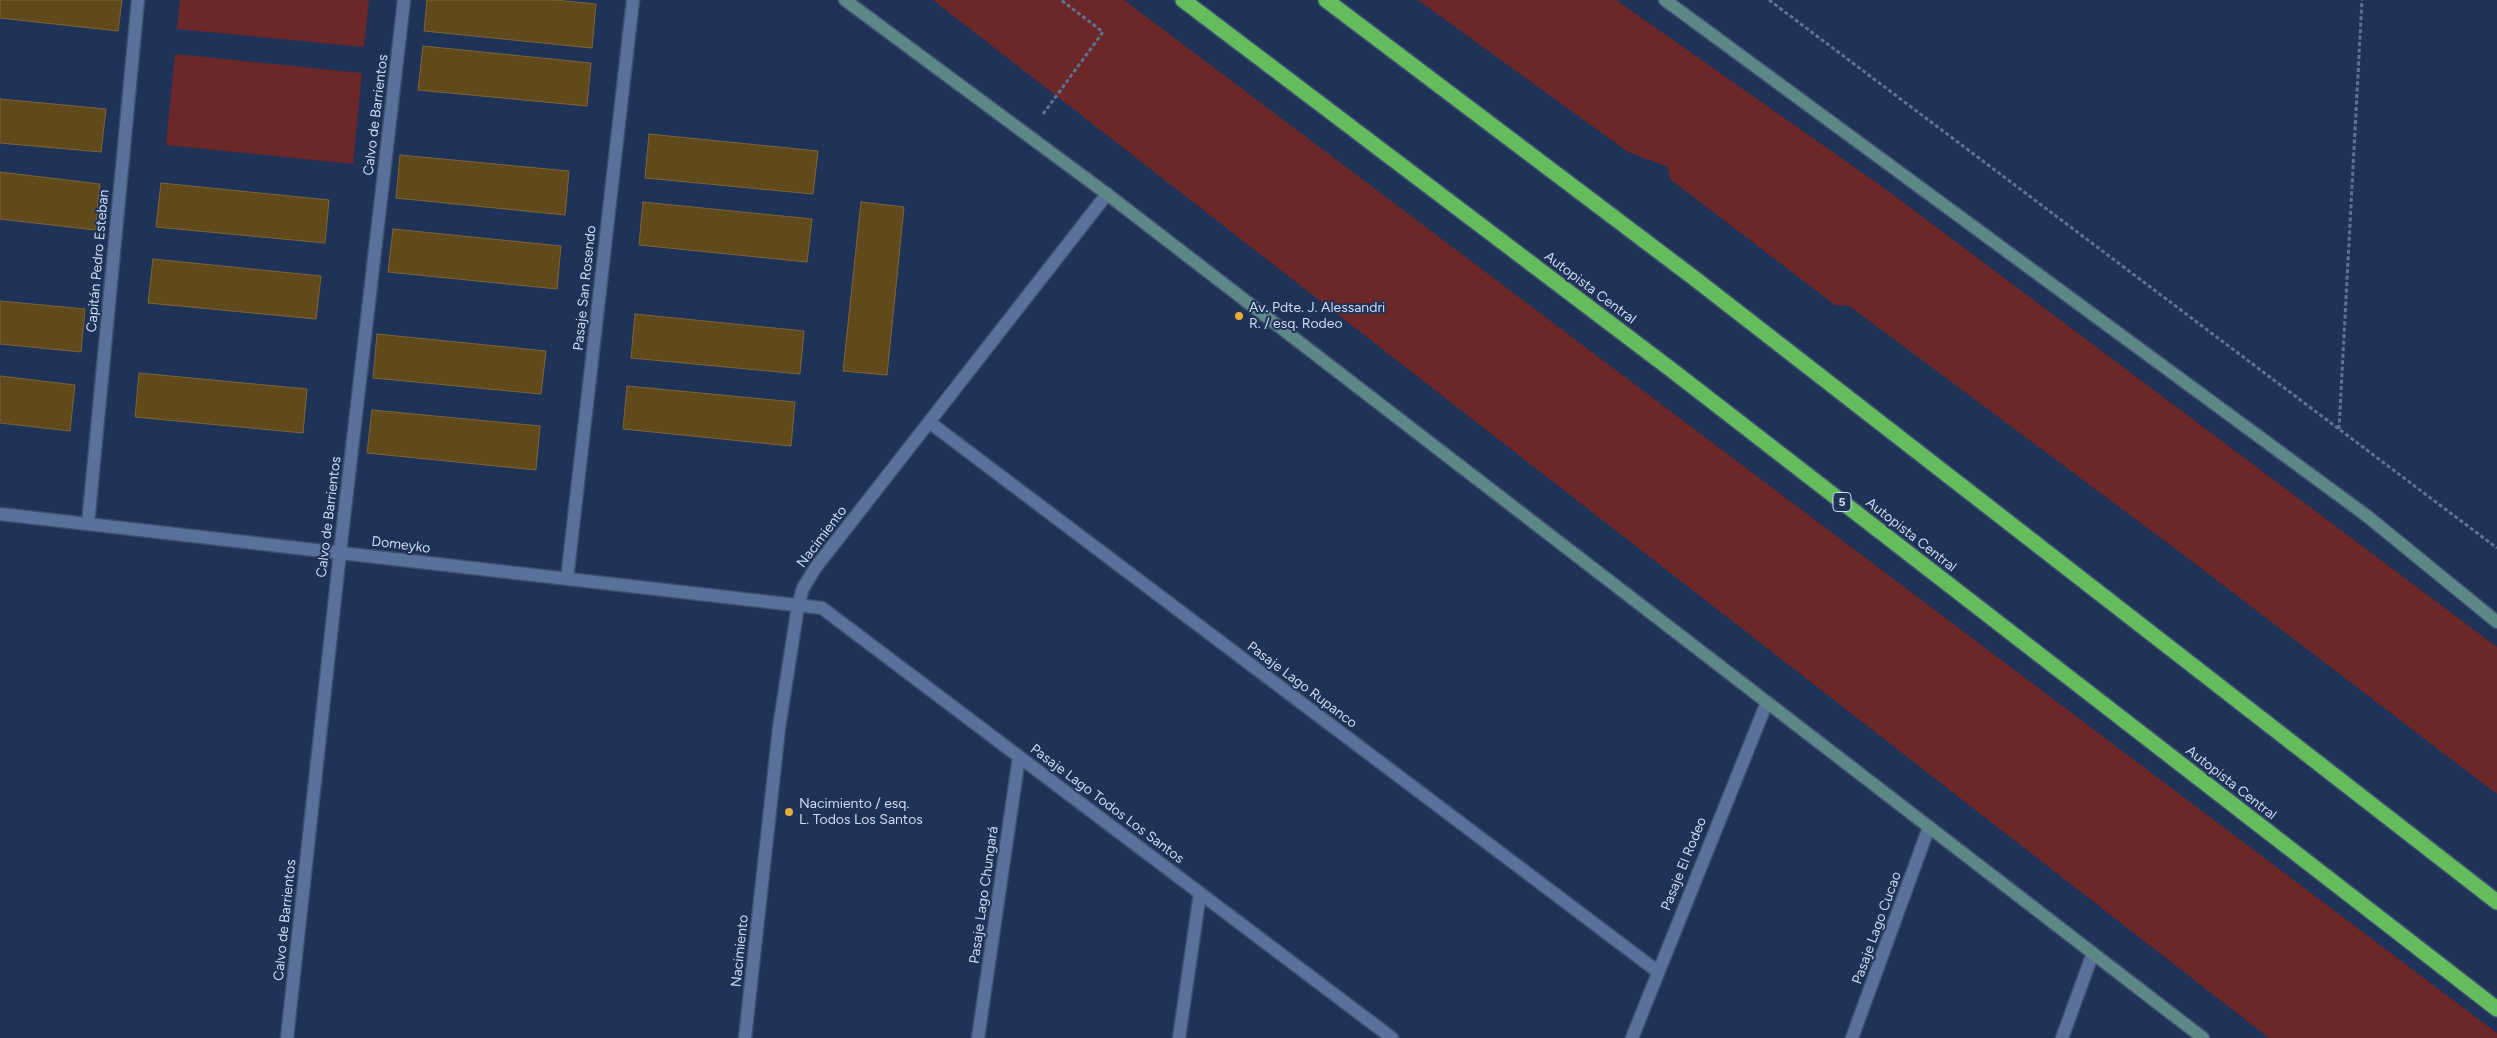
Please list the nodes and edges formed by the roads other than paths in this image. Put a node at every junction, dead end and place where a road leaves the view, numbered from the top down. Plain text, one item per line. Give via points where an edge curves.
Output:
1 (138, 0) edge
2 (404, 0) edge
3 (633, 0) edge
4 (845, 0) edge
5 (1182, 0) edge
6 (1326, 0) edge
7 (1665, 0) edge
8 (1106, 194) junction
9 (929, 422) junction
10 (0, 514) edge
11 (88, 524) junction
12 (340, 552) junction
13 (567, 579) junction
14 (798, 606) junction
15 (2497, 622) edge
16 (1767, 702) junction
17 (1020, 757) junction
18 (1929, 828) junction
19 (1200, 894) junction
20 (2497, 902) edge
21 (2093, 953) junction
22 (1657, 971) junction
23 (2497, 1009) edge
24 (1375, 1032) edge
25 (287, 1038) edge
26 (745, 1038) edge
27 (978, 1038) edge
28 (1179, 1038) edge
29 (1392, 1038) edge
30 (1632, 1038) edge
31 (1852, 1038) edge
32 (2062, 1038) edge
33 (2203, 1038) edge

1 - 11 street, Capitán Pedro Esteban
2 - 12 street, Calvo de Barrientos
3 - 13 street, Pasaje San Rosendo
4 - 8 main road
5 - 23 highway, Autopista Central / 5 via 1673,371
6 - 20 highway via 1694,278
7 - 15 main road via 2367,516
8 - 9 street, Nacimiento
8 - 16 main road
9 - 14 street, Nacimiento via 816,567 803,588
9 - 22 street, Pasaje Lago Rupanco
10 - 11 street, Domeyko
11 - 12 street, Domeyko
12 - 13 street, Domeyko
12 - 25 street, Calvo de Barrientos
13 - 14 street, Domeyko
14 - 17 street, Pasaje Lago Todos Los Santos via 822,608
14 - 26 street, Nacimiento via 779,728
16 - 18 main road
16 - 22 street, Pasaje El Rodeo
17 - 19 street, Pasaje Lago Todos Los Santos
17 - 27 street, Pasaje Lago Chungará
18 - 21 main road
18 - 31 street, Pasaje Lago Cucao
19 - 24 street, Pasaje Lago Todos Los Santos
19 - 28 street
21 - 32 street
21 - 33 main road
22 - 30 street, Pasaje El Rodeo
24 - 29 street, Pasaje Lago Todos Los Santos

